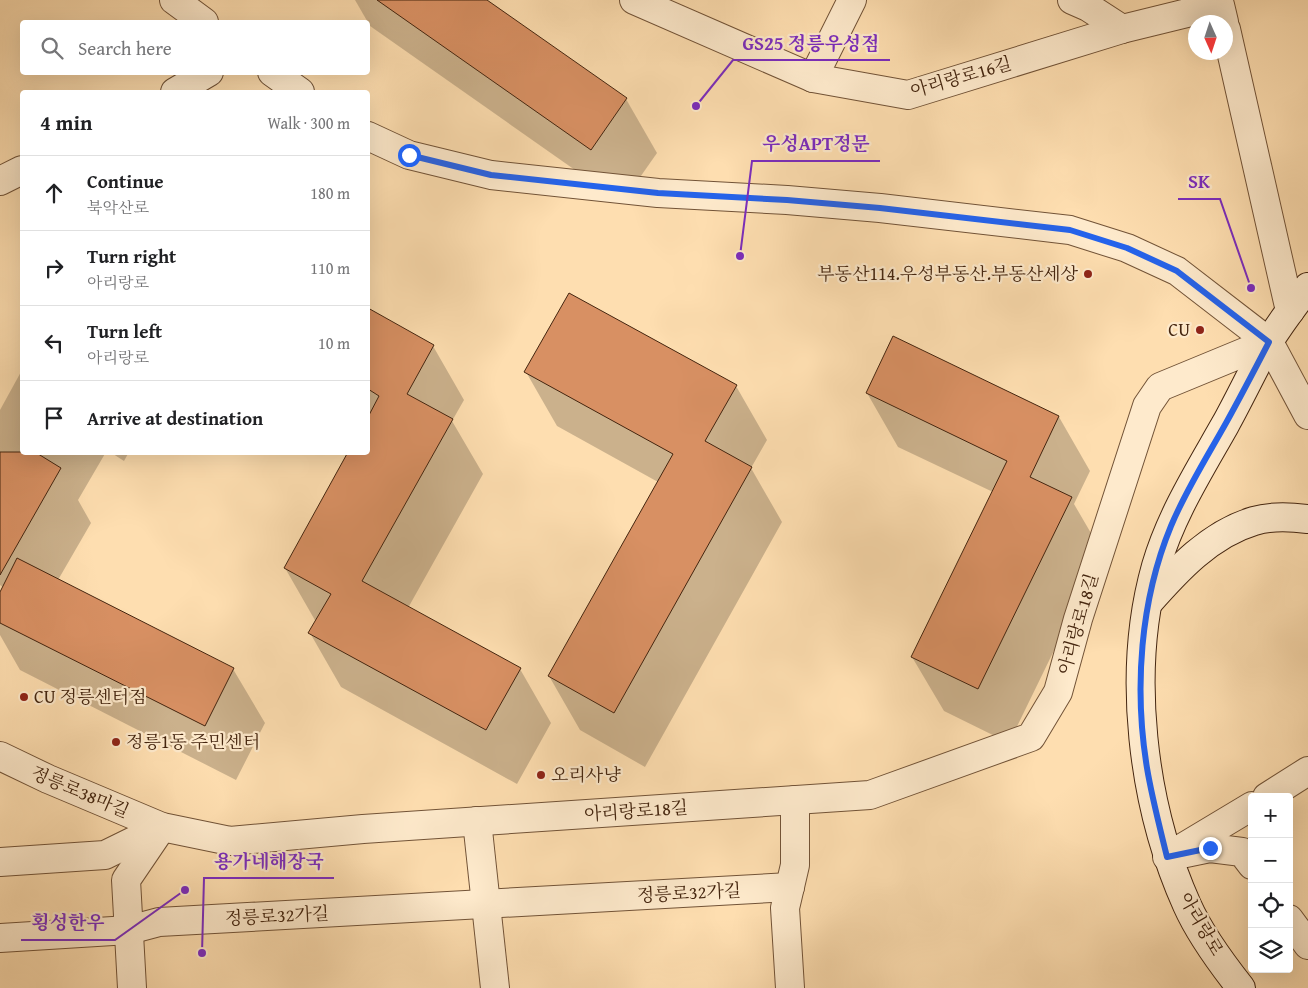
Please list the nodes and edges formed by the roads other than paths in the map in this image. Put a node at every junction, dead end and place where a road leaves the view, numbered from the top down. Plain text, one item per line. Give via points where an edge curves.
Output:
1 (174, 0) edge
2 (634, 0) edge
3 (852, 0) edge
4 (1072, 0) edge
5 (1224, 14) edge
6 (201, 20) edge
7 (1122, 29) junction
8 (203, 75) edge
9 (276, 75) edge
10 (813, 78) junction
11 (178, 90) edge
12 (297, 90) edge
13 (370, 137) edge
14 (20, 171) edge
15 (0, 181) edge
16 (1308, 287) edge
17 (1290, 311) junction
18 (1269, 342) junction
19 (1308, 415) edge
20 (1308, 519) edge
21 (1147, 604) junction
22 (0, 756) edge
23 (1308, 771) edge
24 (1273, 793) edge
25 (795, 800) junction
26 (1248, 808) edge
27 (477, 821) junction
28 (162, 827) junction
29 (1167, 857) junction
30 (1248, 860) edge
31 (0, 862) edge
32 (790, 887) junction
33 (486, 904) junction
34 (1293, 924) edge
35 (129, 930) junction
36 (0, 938) edge
37 (1308, 945) edge
38 (132, 988) edge
39 (495, 988) edge
40 (790, 988) edge
41 (1241, 988) edge

1 - 6 street
2 - 10 street, 아리랑로16길
3 - 10 street
4 - 7 street
5 - 7 street, 아리랑로16길
5 - 17 street, 아리랑로16길
7 - 10 street, 아리랑로16길 via 908,95
8 - 11 street
9 - 12 street
13 - 18 street via 409,155 491,175 658,193 880,208 1070,230 1127,248 1177,271
14 - 15 street
16 - 17 street, 아리랑로
17 - 18 street, 아리랑로
18 - 19 street
18 - 21 street, 아리랑로 via 1226,424 1189,485 1170,526
18 - 25 street, 아리랑로18길 via 1160,387 1147,406 1078,619 1058,692 1031,737 870,795
20 - 21 street via 1256,520 1237,527 1210,542
21 - 29 street, 아리랑로 via 1141,706 1147,769
22 - 28 street, 정릉로38마길
23 - 24 street
25 - 27 street, 아리랑로18길
25 - 32 street via 795,865
26 - 29 street
27 - 28 street, 아리랑로18길 via 230,842
27 - 33 street
28 - 31 street via 105,855
28 - 35 street via 126,880
29 - 30 street via 1210,848 1242,852
29 - 41 street, 아리랑로 via 1187,907
32 - 33 street, 정릉로32가길
32 - 40 street via 784,908
33 - 35 street, 정릉로32가길 via 159,922
33 - 39 street
34 - 37 street
35 - 36 street, 정릉로32가길
35 - 38 street

